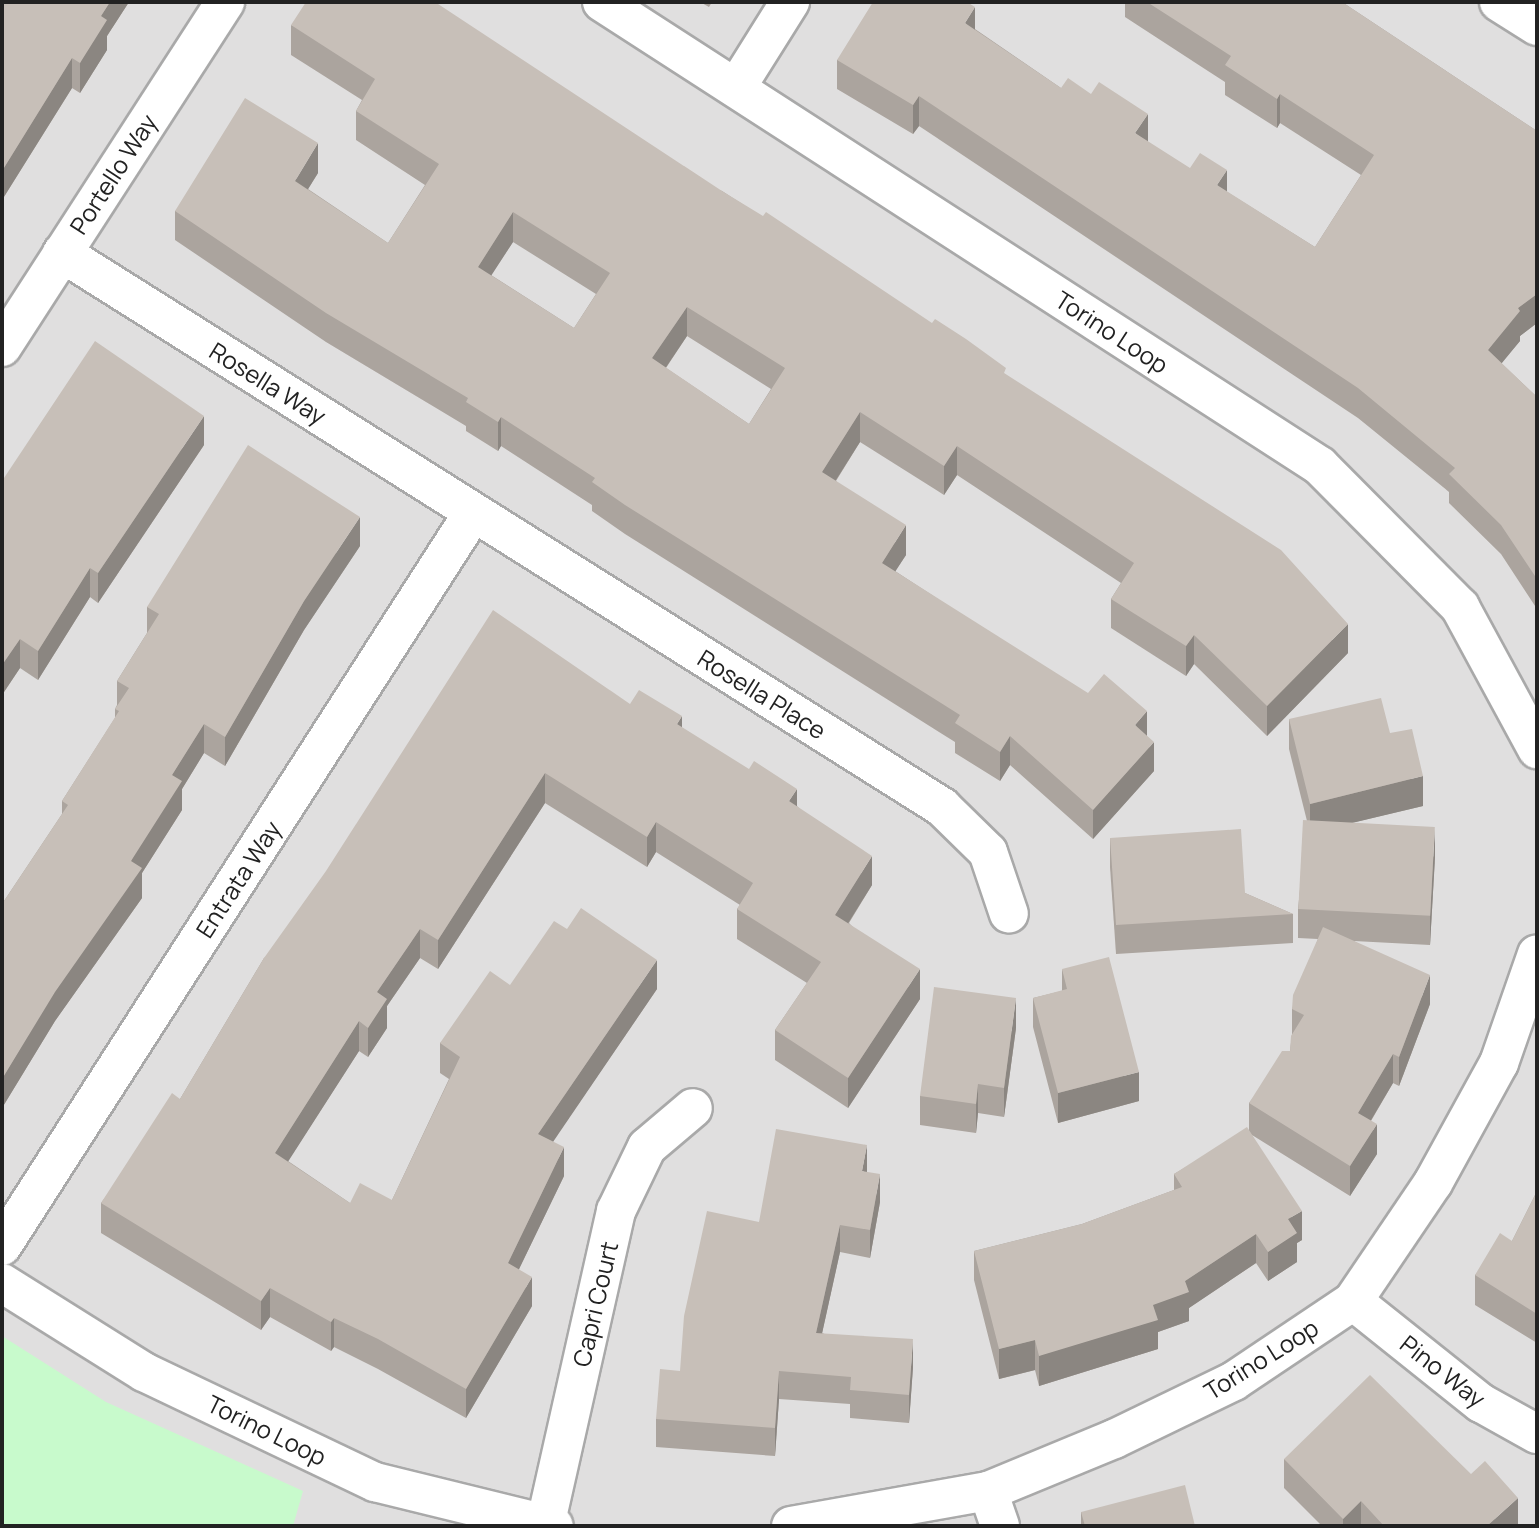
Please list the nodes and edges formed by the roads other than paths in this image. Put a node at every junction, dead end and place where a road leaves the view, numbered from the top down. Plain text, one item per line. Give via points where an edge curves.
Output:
1 (225, 2) edge
2 (602, 2) edge
3 (790, 2) edge
4 (1499, 2) edge
5 (1537, 26) edge
6 (736, 88) junction
7 (62, 253) junction
8 (2, 347) edge
9 (473, 513) junction
10 (1537, 749) edge
11 (1009, 914) dead end
12 (1537, 954) edge
13 (693, 1108) dead end
14 (2, 1246) edge
15 (2, 1283) edge
16 (1353, 1301) junction
17 (1537, 1434) edge
18 (994, 1509) edge
19 (545, 1526) edge
20 (554, 1526) edge
21 (791, 1526) edge

1 - 7 street, Portello Way
2 - 6 street, Torino Loop
3 - 6 street
4 - 5 street
6 - 10 street, Torino Loop via 1320,466 1460,607
7 - 8 street, Portello Way
7 - 9 street, Rosella Way
9 - 11 street, Rosella Place via 942,807 988,852
9 - 14 street, Entrata Way
12 - 16 street, Torino Loop via 1499,1063 1433,1183
13 - 19 street, Capri Court via 646,1147 616,1211
15 - 19 street, Torino Loop via 144,1372 375,1482
16 - 17 street, Pino Way via 1481,1403
16 - 18 street, Torino Loop via 1234,1381 1114,1439
18 - 21 street, Torino Loop
19 - 20 street, Torino Loop

